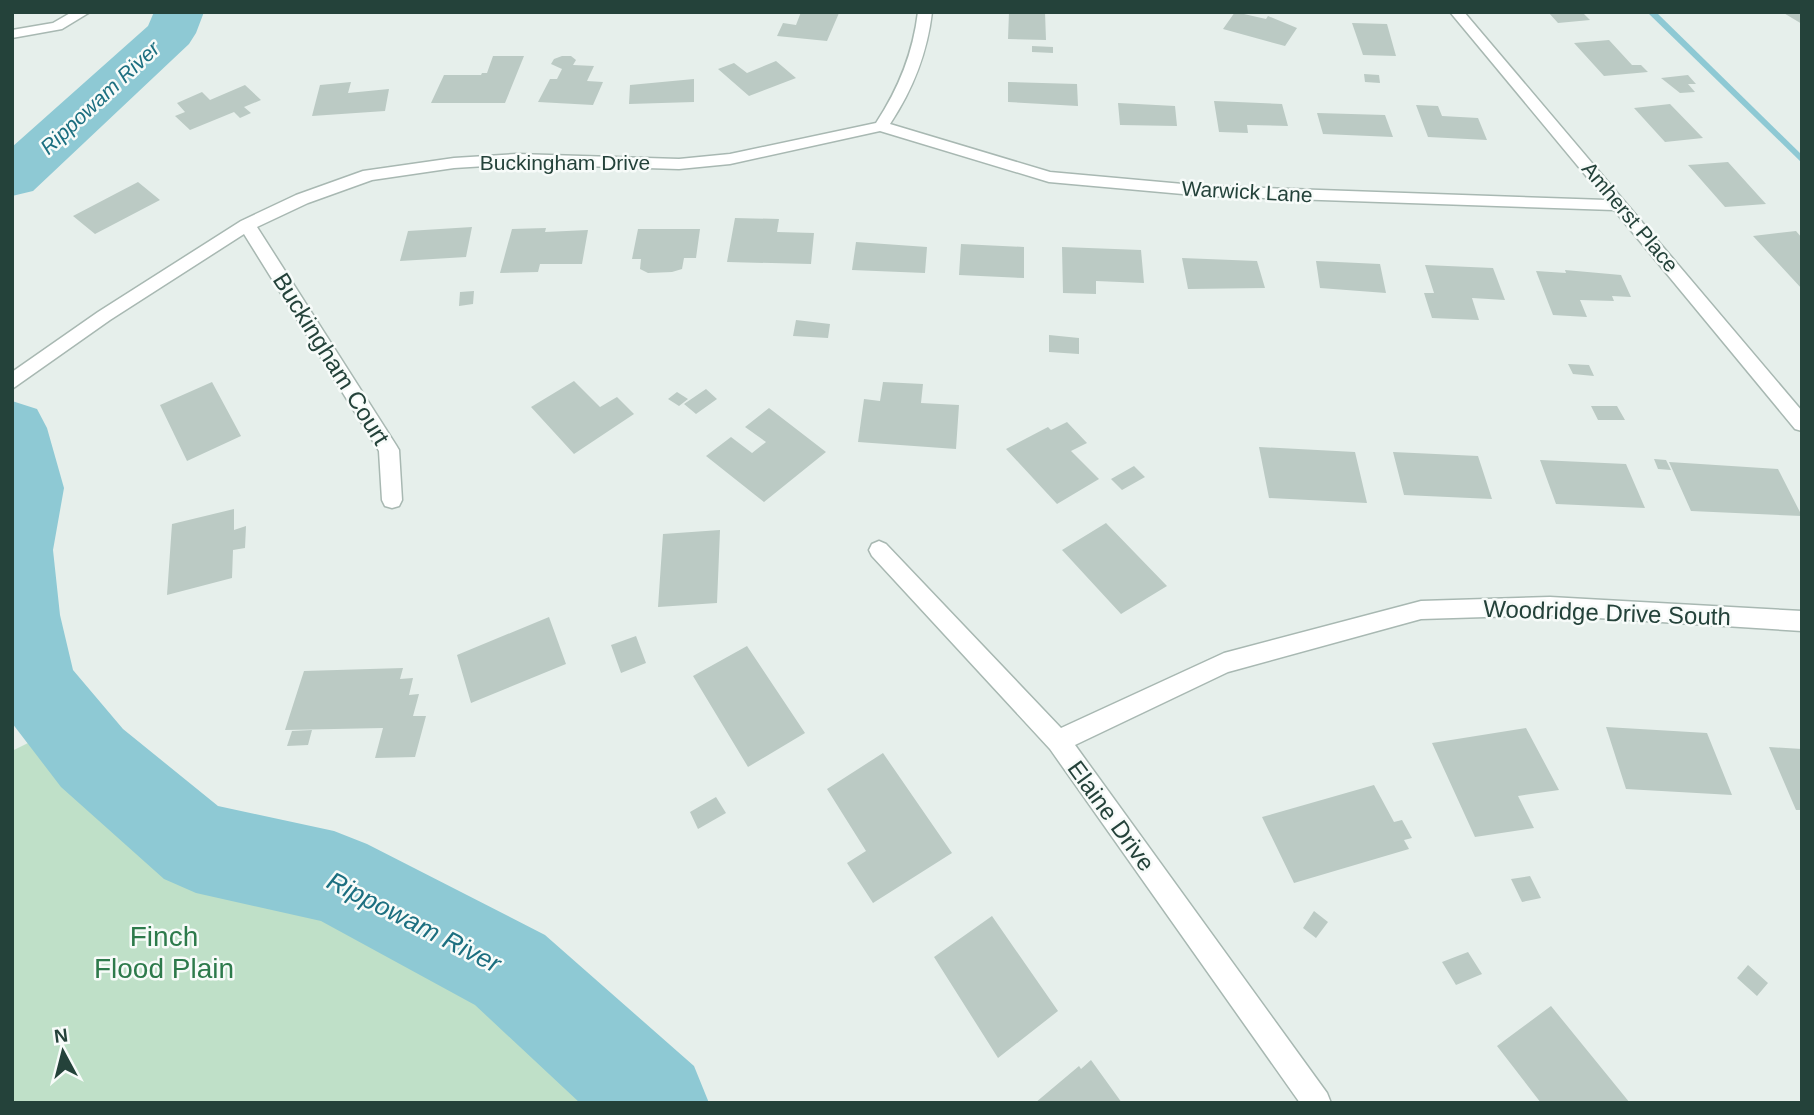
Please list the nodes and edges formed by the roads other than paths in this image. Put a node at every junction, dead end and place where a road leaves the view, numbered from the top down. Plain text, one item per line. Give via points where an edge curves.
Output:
1 (61, 12) edge
2 (83, 12) edge
3 (925, 12) edge
4 (1457, 12) edge
5 (12, 21) edge
6 (12, 33) edge
7 (881, 126) junction
8 (1620, 205) junction
9 (247, 225) junction
10 (12, 382) edge
11 (1802, 424) edge
12 (391, 500) dead end
13 (879, 550) dead end
14 (1802, 621) edge
15 (1058, 741) junction
16 (1317, 1103) edge

1 - 5 street
2 - 6 street via 57,26
3 - 7 street via 923,36 905,89
4 - 8 street, Amherst Place
7 - 8 street, Warwick Lane via 1049,177 1205,191
7 - 9 street, Buckingham Drive via 730,159 679,164 517,159 369,175
8 - 11 street, Amherst Place
9 - 10 street, Buckingham Drive via 104,316
9 - 12 street, Buckingham Court via 389,450
13 - 15 street, Elaine Drive
14 - 15 street, Woodridge Drive South via 1550,606 1421,610 1224,663
15 - 16 street, Elaine Drive

